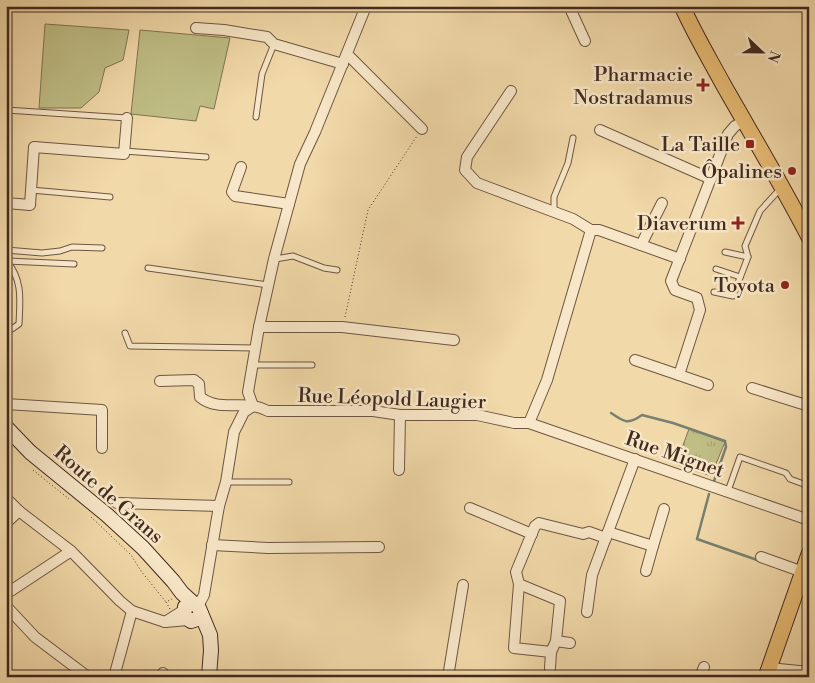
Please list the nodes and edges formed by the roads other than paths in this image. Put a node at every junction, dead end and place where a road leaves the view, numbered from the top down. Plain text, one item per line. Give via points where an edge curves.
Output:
1 (366, 6) edge
2 (569, 6) edge
3 (687, 7) edge
4 (196, 28) dead end
5 (585, 41) dead end
6 (274, 44) junction
7 (345, 59) junction
8 (511, 91) dead end
9 (6, 110) edge
10 (256, 117) dead end
11 (127, 118) joint
12 (744, 121) junction
13 (422, 129) road end
14 (600, 130) dead end
15 (632, 136) dead end
16 (573, 138) dead end
17 (640, 147) junction
18 (124, 151) junction
19 (206, 157) dead end
20 (241, 167) dead end
21 (711, 179) junction
22 (782, 187) junction
23 (31, 190) junction
24 (110, 197) dead end
25 (662, 203) dead end
26 (289, 204) junction
27 (6, 209) edge
28 (554, 211) junction
29 (591, 230) junction
30 (809, 237) edge
31 (641, 245) junction
32 (102, 248) dead end
33 (6, 250) edge
34 (725, 252) dead end
35 (748, 257) junction
36 (274, 259) junction
37 (680, 259) junction
38 (6, 261) edge
39 (74, 264) dead end
40 (148, 268) dead end
41 (716, 269) dead end
42 (337, 270) dead end
43 (740, 277) junction
44 (268, 285) junction
45 (714, 292) dead end
46 (259, 327) junction
47 (6, 333) edge
48 (125, 333) dead end
49 (454, 340) dead end
50 (256, 348) junction
51 (635, 360) dead end
52 (252, 365) junction
53 (312, 365) dead end
54 (679, 375) junction
55 (160, 381) dead end
56 (708, 385) dead end
57 (752, 388) dead end
58 (6, 404) edge
59 (253, 406) junction
60 (809, 406) edge
61 (400, 415) junction
62 (529, 423) junction
63 (6, 427) edge
64 (102, 448) dead end
65 (635, 459) junction
66 (398, 470) dead end
67 (226, 482) junction
68 (289, 482) dead end
69 (809, 486) edge
70 (728, 491) junction
71 (6, 498) edge
72 (117, 503) dead end
73 (219, 506) junction
74 (470, 508) dead end
75 (664, 509) dead end
76 (19, 511) junction
77 (809, 520) edge
78 (6, 522) edge
79 (532, 534) junction
80 (607, 535) junction
81 (212, 546) junction
82 (654, 546) junction
83 (379, 547) dead end
84 (71, 551) junction
85 (762, 557) dead end
86 (807, 560) edge
87 (646, 571) dead end
88 (519, 584) junction
89 (462, 585) dead end
90 (6, 594) edge
91 (6, 606) edge
92 (132, 611) junction
93 (190, 612) junction
94 (587, 612) dead end
95 (165, 622) junction
96 (556, 642) junction
97 (570, 643) dead end
98 (551, 652) junction
99 (550, 668) dead end
100 (809, 672) edge
101 (768, 673) edge
102 (88, 677) edge
103 (114, 677) edge
104 (208, 677) edge
105 (448, 677) edge

1 - 7 street
2 - 5 street
3 - 12 main road via 694,30
4 - 6 street via 267,37
6 - 7 street
6 - 10 lane via 262,74
7 - 13 street
7 - 26 street via 300,164
8 - 28 street via 467,157 465,170 477,183
9 - 11 lane
11 - 18 street
12 - 21 street via 728,134
12 - 22 main road
14 - 17 street
15 - 17 street via 639,140
16 - 28 lane via 568,163 554,197
17 - 21 street
18 - 19 lane
18 - 23 street via 124,154 34,147
20 - 26 street via 232,192 235,196
21 - 37 street
22 - 30 main road
22 - 35 lane via 760,211 745,246
23 - 24 lane
23 - 27 street via 30,205
25 - 31 street
26 - 36 street
28 - 29 street
29 - 31 street
29 - 62 street via 547,380
31 - 37 street
32 - 33 lane via 72,247 42,253
34 - 35 lane
35 - 43 lane
36 - 42 lane via 293,256
36 - 44 street
37 - 54 street via 671,281 675,290 697,298 700,310
38 - 39 lane
38 - 47 lane via 15,272 20,293 19,324
40 - 44 lane
41 - 43 lane
43 - 45 lane via 733,296
44 - 46 street
46 - 49 street via 342,326
46 - 50 street
48 - 50 lane via 130,346
50 - 52 street
51 - 54 street
52 - 53 lane
52 - 59 street via 248,392
54 - 56 street
55 - 59 street, Rue Léopold Laugier via 194,380 200,384 200,397 207,402
57 - 60 street
58 - 64 street via 102,410
59 - 61 street, Rue Léopold Laugier via 268,411 373,411
59 - 67 street via 244,412 234,432
61 - 62 street, Rue Léopold Laugier via 477,415
61 - 66 street
62 - 65 street, Rue Mignet
63 - 93 street, Route de Grans via 30,452 143,548 173,581 177,596
65 - 70 street, Rue Mignet
65 - 80 street
67 - 68 lane
67 - 73 street
69 - 70 lane via 790,479 786,473 740,457
70 - 77 street, Rue Mignet
71 - 76 street
72 - 73 street
73 - 81 street
74 - 79 street
75 - 82 street
76 - 78 street
76 - 84 street
79 - 80 street via 539,523 582,534
79 - 88 street via 516,572
80 - 82 street
80 - 94 street via 592,575
81 - 83 street
81 - 93 street via 204,595
82 - 87 street
84 - 90 street
84 - 92 street
85 - 86 street
86 - 101 main road
88 - 96 street via 560,601
88 - 98 street via 514,648
89 - 105 street
91 - 102 street via 36,638
92 - 95 street
92 - 103 street
93 - 95 street
93 - 95 street
93 - 104 street, Route de Grans via 210,634
96 - 97 street
96 - 98 street
98 - 99 street
100 - 101 street

